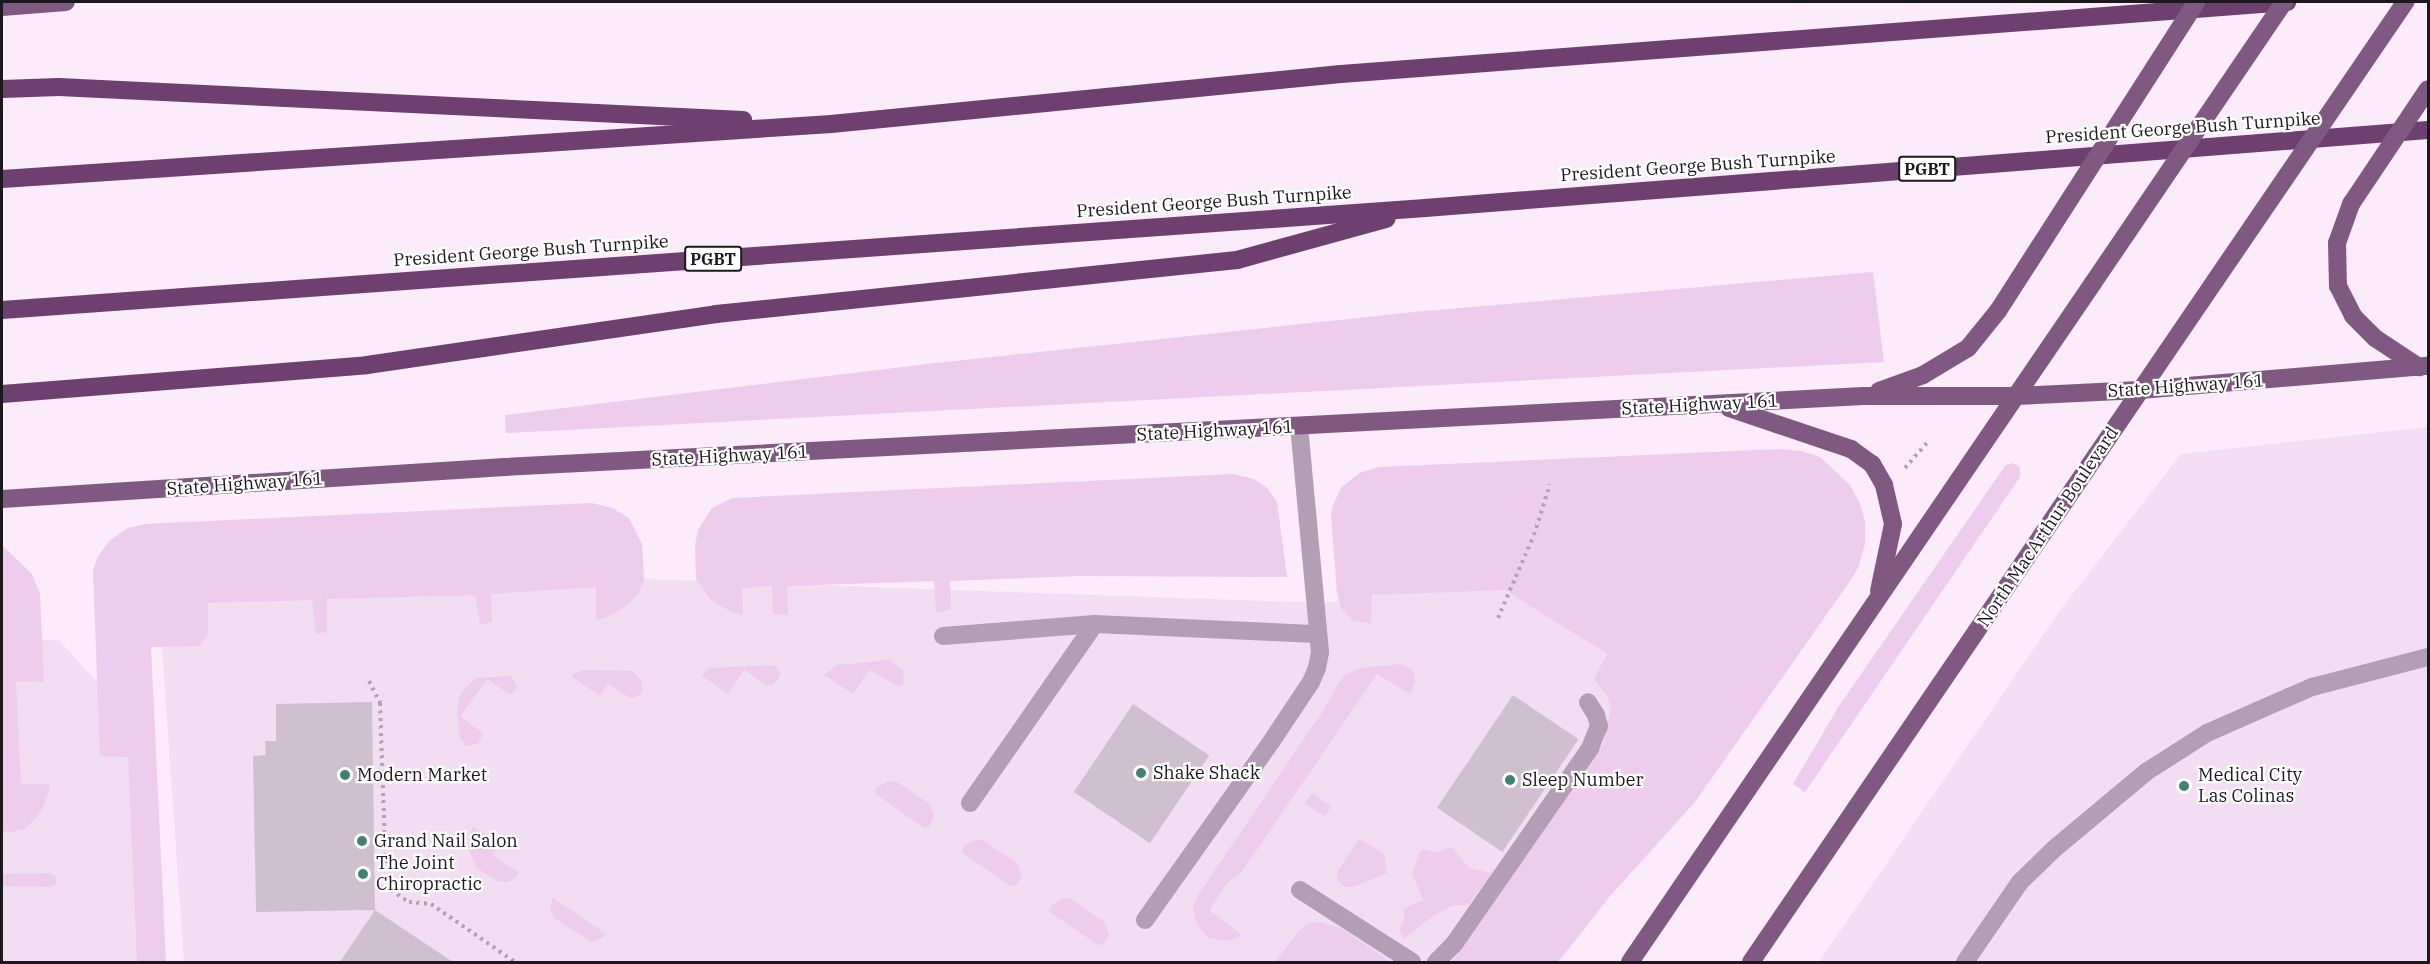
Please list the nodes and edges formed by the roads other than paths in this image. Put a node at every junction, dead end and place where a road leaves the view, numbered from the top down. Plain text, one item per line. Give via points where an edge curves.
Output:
1 (66, 2) edge
2 (2196, 2) edge
3 (2285, 2) edge
4 (2405, 2) edge
5 (2, 7) edge
6 (2, 89) edge
7 (2428, 89) edge
8 (831, 124) junction
9 (2428, 130) edge
10 (2, 179) edge
11 (1425, 208) junction
12 (2, 310) edge
13 (2425, 370) edge
14 (2140, 390) junction
15 (2, 394) edge
16 (1863, 396) junction
17 (2016, 396) junction
18 (1716, 404) junction
19 (1299, 426) junction
20 (2, 499) edge
21 (1877, 600) junction
22 (1095, 624) junction
23 (1318, 634) junction
24 (943, 636) dead end
25 (2428, 657) edge
26 (1588, 702) dead end
27 (970, 803) dead end
28 (1300, 890) dead end
29 (1146, 920) dead end
30 (1412, 963) edge
31 (1436, 963) edge
32 (1630, 963) edge
33 (1751, 963) edge
34 (1965, 963) edge

1 - 5 main road
2 - 16 main road, bridge via 1998,311 1968,348 1923,375
3 - 8 highway via 1341,74
3 - 17 main road, bridge
4 - 14 main road, North MacArthur Boulevard, bridge
6 - 8 highway via 71,88
7 - 13 main road, bridge via 2351,204 2337,243 2338,286 2354,316 2368,331
8 - 10 highway
9 - 11 highway, President George Bush Turnpike / PGBT
11 - 12 highway, President George Bush Turnpike / PGBT
11 - 15 highway via 1237,260 716,314 367,365
13 - 14 main road, State Highway 161
14 - 17 main road, State Highway 161
14 - 33 main road, North MacArthur Boulevard
16 - 17 main road, State Highway 161
16 - 18 main road, State Highway 161
17 - 21 main road
18 - 19 main road, State Highway 161
18 - 21 main road via 1851,449 1872,464 1884,485 1893,524
19 - 20 main road, State Highway 161 via 528,466
19 - 23 lane
21 - 32 main road
22 - 23 lane
22 - 24 lane
22 - 27 lane
23 - 29 lane via 1320,652 1311,682
25 - 34 lane via 2312,687 2207,733 2146,772 2020,882
26 - 31 lane via 1599,726 1590,748 1454,944
28 - 30 lane

